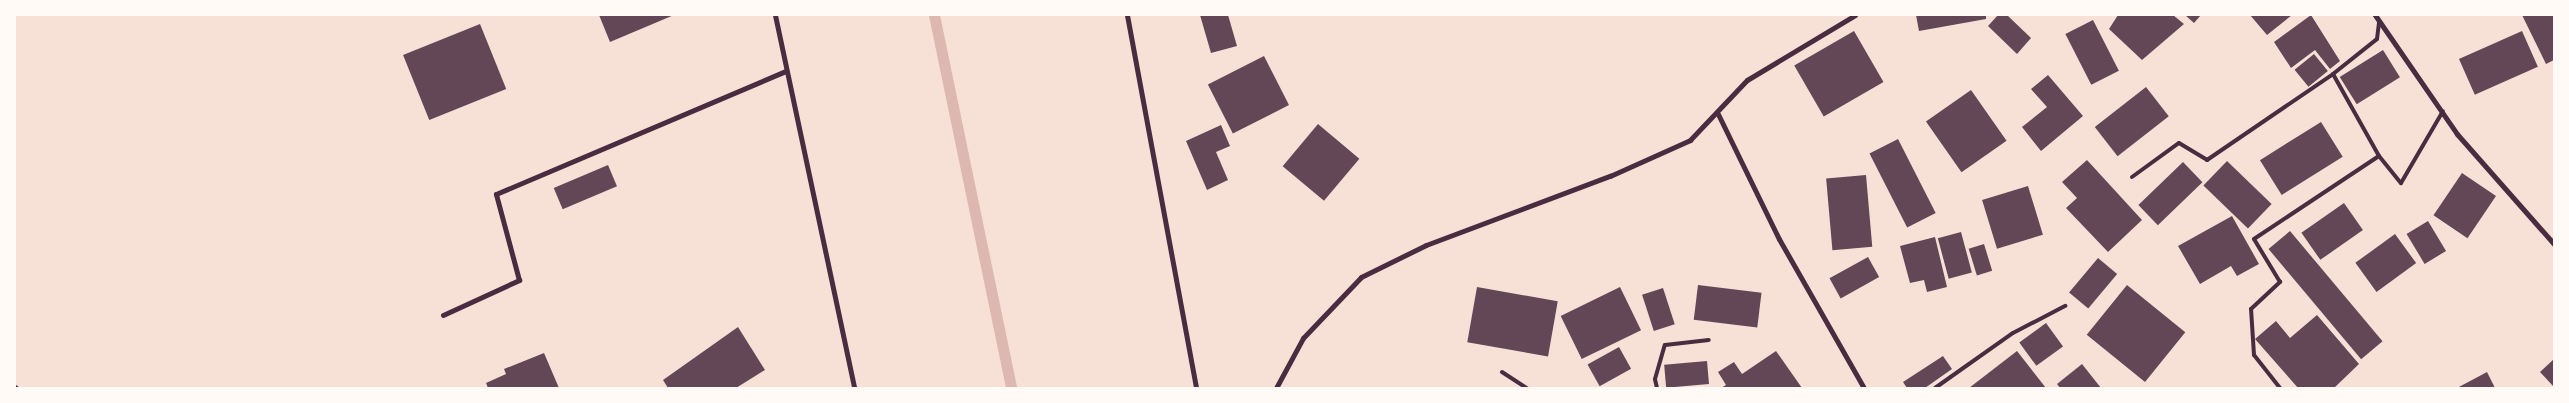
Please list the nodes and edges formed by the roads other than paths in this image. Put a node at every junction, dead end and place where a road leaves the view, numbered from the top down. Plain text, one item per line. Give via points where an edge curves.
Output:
1 (775, 15) edge
2 (1127, 15) edge
3 (1855, 15) edge
4 (2375, 15) edge
5 (2379, 22) junction
6 (786, 71) junction
7 (2333, 74) junction
8 (2444, 110) junction
9 (1718, 114) junction
10 (2379, 156) junction
11 (2132, 177) dead end
12 (2554, 244) edge
13 (2065, 306) dead end
14 (443, 315) dead end
15 (1709, 340) dead end
16 (1502, 372) dead end
17 (854, 388) edge
18 (1196, 388) edge
19 (1276, 388) edge
20 (1527, 388) edge
21 (1657, 388) edge
22 (1864, 388) edge
23 (1935, 388) edge
24 (2280, 388) edge

1 - 6 street
2 - 18 street
3 - 9 street via 1747,80
4 - 5 street
5 - 7 lane via 2377,39
5 - 8 street
6 - 14 street via 496,194 519,280
6 - 17 street
7 - 10 lane
7 - 11 lane via 2207,160 2179,143
8 - 10 lane via 2401,183
8 - 12 street via 2457,134
9 - 19 street via 1690,140 1648,160 1426,245 1361,277 1303,338
9 - 22 street via 1779,239
10 - 24 lane via 2254,238 2280,282 2251,309 2254,355
13 - 23 lane via 2013,333
15 - 21 lane via 1665,345 1655,379
16 - 20 lane

